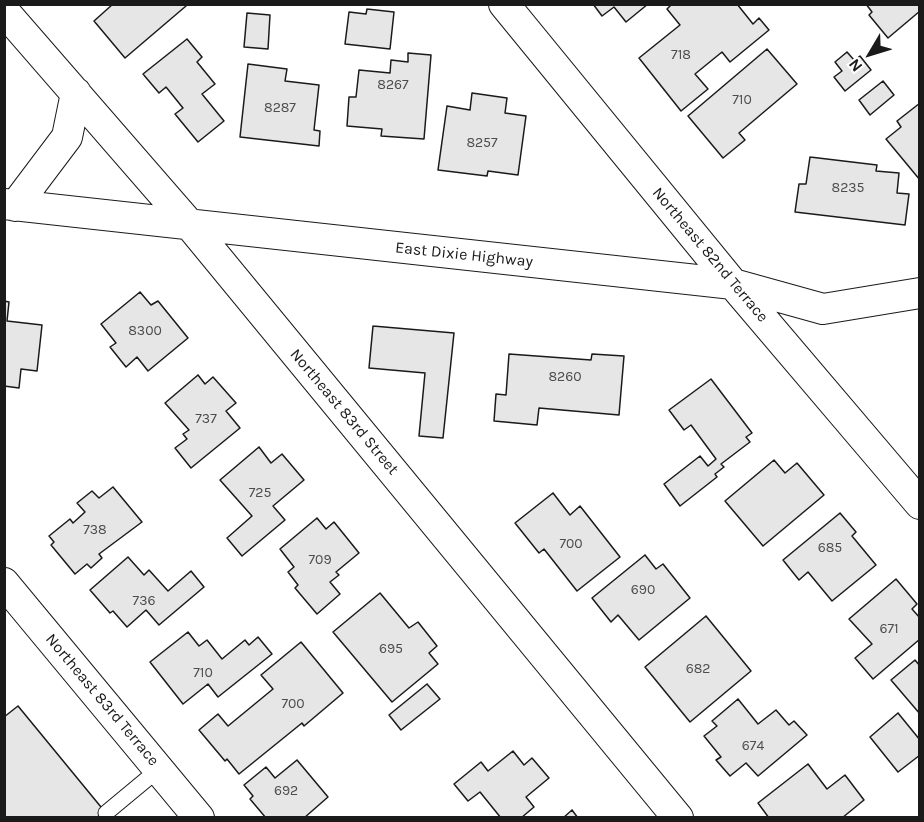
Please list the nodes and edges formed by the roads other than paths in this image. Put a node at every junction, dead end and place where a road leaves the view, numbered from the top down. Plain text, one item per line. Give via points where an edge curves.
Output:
1 (504, 4) edge
2 (4, 11) edge
3 (76, 93) junction
4 (10, 205) edge
5 (190, 225) junction
6 (733, 284) junction
7 (920, 293) edge
8 (920, 504) edge
9 (4, 583) edge
10 (159, 769) junction
11 (106, 813) dead end
12 (199, 818) edge
13 (678, 818) edge

1 - 6 street, Northeast 82nd Terrace
2 - 3 street, Northeast 83rd Street
3 - 4 street via 67,137
3 - 5 street, Northeast 83rd Street
4 - 5 street, East Dixie Highway
5 - 6 street, East Dixie Highway
5 - 13 street, Northeast 83rd Street
6 - 7 street, East Dixie Highway via 823,309
6 - 8 street, Northeast 82nd Terrace
9 - 10 street, Northeast 83rd Terrace
10 - 11 lane
10 - 12 street, Northeast 83rd Terrace

